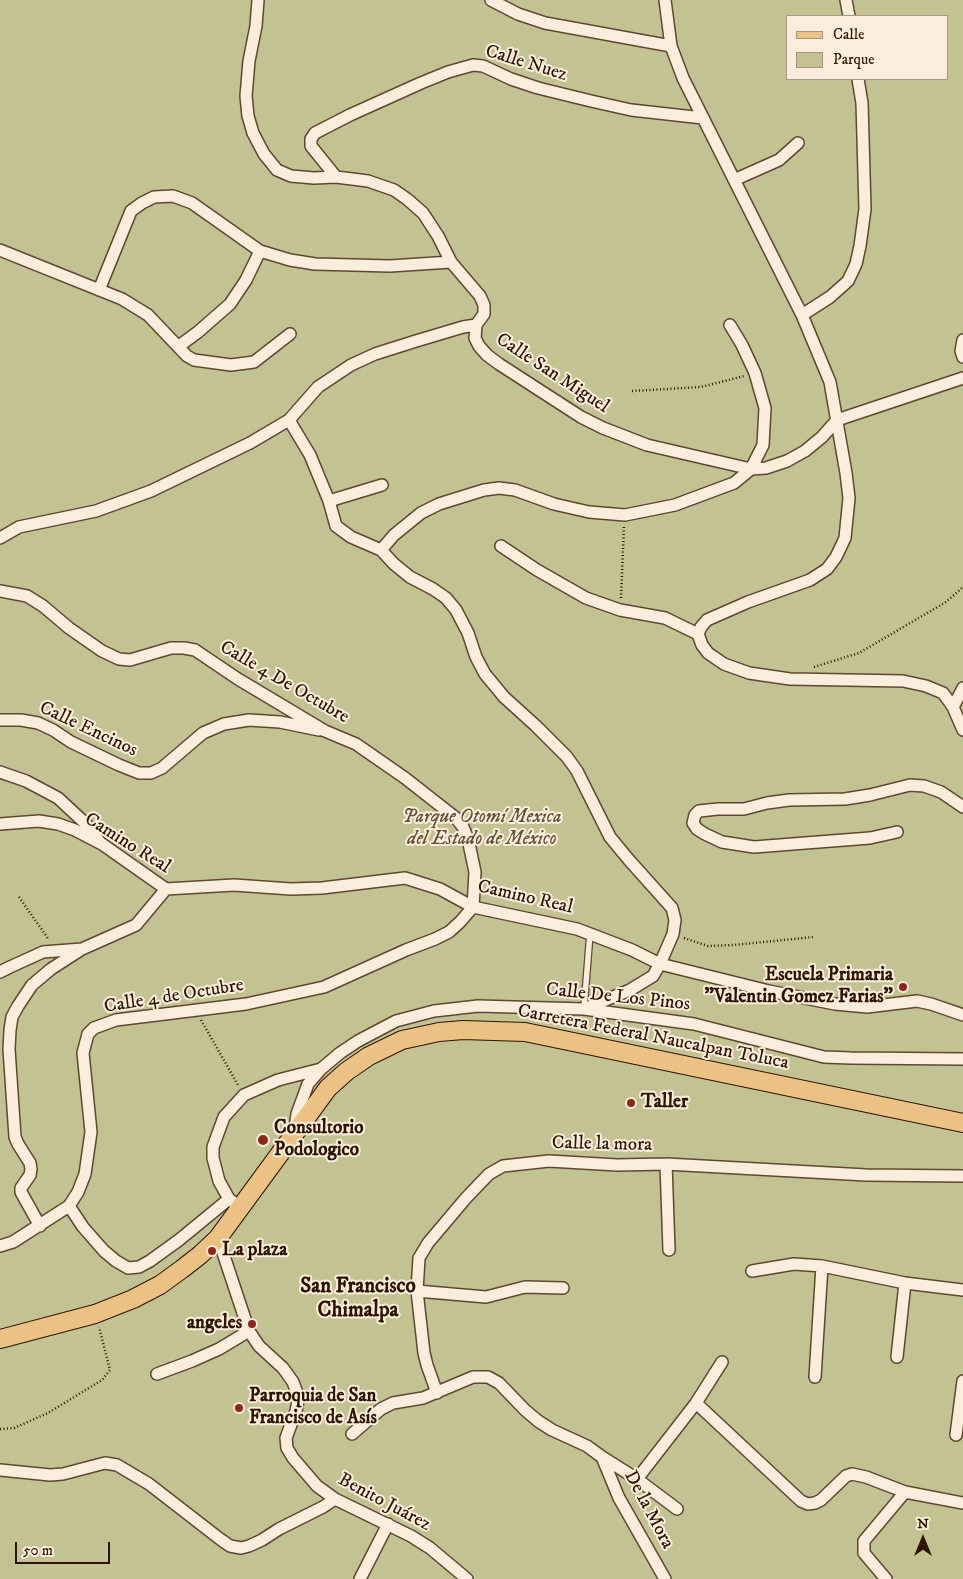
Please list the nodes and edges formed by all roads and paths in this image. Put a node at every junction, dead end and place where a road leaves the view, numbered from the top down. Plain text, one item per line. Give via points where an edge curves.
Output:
1 (258, 0) edge
2 (491, 0) edge
3 (665, 0) edge
4 (846, 0) edge
5 (849, 15) edge
6 (671, 46) junction
7 (858, 80) edge
8 (703, 118) junction
9 (798, 143) dead end
10 (336, 177) junction
11 (734, 180) junction
12 (0, 250) edge
13 (260, 251) junction
14 (451, 262) junction
15 (99, 290) junction
16 (802, 315) junction
17 (476, 325) junction
18 (730, 325) dead end
19 (290, 334) dead end
20 (963, 340) edge
21 (179, 346) junction
22 (963, 357) edge
23 (755, 373) junction
24 (963, 378) edge
25 (632, 391) dead end
26 (289, 420) junction
27 (837, 420) junction
28 (751, 469) junction
29 (382, 484) dead end
30 (329, 502) junction
31 (624, 515) junction
32 (0, 538) edge
33 (501, 546) dead end
34 (381, 550) junction
35 (963, 587) edge
36 (0, 591) edge
37 (620, 610) junction
38 (698, 634) junction
39 (790, 679) junction
40 (963, 688) edge
41 (954, 707) junction
42 (0, 720) edge
43 (963, 730) edge
44 (325, 731) junction
45 (0, 772) edge
46 (963, 807) edge
47 (0, 824) edge
48 (897, 832) dead end
49 (102, 844) junction
50 (166, 889) junction
51 (19, 897) dead end
52 (473, 907) junction
53 (590, 933) junction
54 (673, 934) junction
55 (813, 937) dead end
56 (82, 949) junction
57 (59, 950) junction
58 (660, 964) junction
59 (0, 972) edge
60 (584, 1009) junction
61 (195, 1010) junction
62 (963, 1015) edge
63 (963, 1059) edge
64 (321, 1069) junction
65 (244, 1095) junction
66 (963, 1123) edge
67 (294, 1132) junction
68 (666, 1164) junction
69 (963, 1176) edge
70 (234, 1203) junction
71 (69, 1206) junction
72 (40, 1226) junction
73 (218, 1238) junction
74 (0, 1246) edge
75 (669, 1250) dead end
76 (822, 1266) junction
77 (752, 1270) dead end
78 (905, 1283) junction
79 (563, 1288) dead end
80 (963, 1290) edge
81 (417, 1292) junction
82 (95, 1314) junction
83 (249, 1331) junction
84 (0, 1338) edge
85 (897, 1357) dead end
86 (722, 1362) dead end
87 (157, 1374) dead end
88 (815, 1377) dead end
89 (963, 1381) edge
90 (437, 1393) junction
91 (696, 1403) junction
92 (0, 1429) edge
93 (352, 1434) dead end
94 (956, 1435) dead end
95 (602, 1457) junction
96 (1, 1473) edge
97 (638, 1479) junction
98 (905, 1492) junction
99 (335, 1498) junction
100 (963, 1503) edge
101 (677, 1509) dead end
102 (388, 1524) junction
103 (360, 1579) edge
104 (467, 1579) edge
105 (664, 1579) edge
106 (886, 1579) edge

1 - 10 street, Calle San Miguel via 246,96 253,133 277,170 291,176
2 - 6 street via 545,23
3 - 6 street
4 - 5 street
6 - 8 street
7 - 16 street via 862,103 865,209 856,264 848,282
8 - 10 street, Calle Nuez via 630,110 538,88 473,65 421,83 315,133 311,146
8 - 11 street
9 - 11 street via 779,160
10 - 14 street, Calle San Miguel via 368,181 394,190 407,199 423,213
11 - 16 street
12 - 15 street
13 - 14 street via 315,264 390,266
13 - 15 street via 192,203 174,196 154,198 131,211
13 - 21 street via 230,304
14 - 17 street, Calle San Miguel via 484,305 484,314
15 - 21 street via 148,315
16 - 27 street via 830,382
17 - 26 street via 430,336 351,364 318,387
17 - 28 street, Calle San Miguel via 475,338 487,355 602,428 647,444
18 - 23 street
19 - 21 street via 254,362 242,364 194,360
20 - 22 street
23 - 25 path via 701,386
23 - 28 street via 765,408 763,444
24 - 27 street
26 - 30 street via 310,455
26 - 32 street via 250,443 151,491 96,511 19,527
27 - 28 street, Calle San Miguel via 805,451 766,468
27 - 38 street via 849,498 845,538 836,557 827,569 810,580 707,620
28 - 31 street via 734,483 702,496 668,507
29 - 30 street
30 - 34 street via 336,526
31 - 34 street via 554,504 515,490 484,490 421,513
31 - 37 path
33 - 37 street via 586,598
34 - 54 street via 410,577 446,598 456,610 485,674 566,757 577,771 610,837 672,908 675,920
35 - 39 path via 946,602 858,653
36 - 44 street, Calle 4 De Octubre via 27,596 102,651 119,659 130,660 171,648 194,650
37 - 38 street via 665,618
38 - 39 street via 708,653 724,664 750,673
39 - 41 street via 903,681 943,694
40 - 41 street
41 - 43 street
42 - 44 street, Calle Encinos via 38,723 139,773 151,773 162,768 203,734 224,724 249,720 280,722
44 - 52 street, Calle 4 De Octubre via 380,759 463,827 475,872
45 - 49 street via 58,798
46 - 48 street via 941,792 910,785 854,798 789,800 744,810 699,811 694,823 697,829 722,842 754,847 870,838
47 - 49 street, Camino Real via 39,821 58,824
49 - 50 street, Camino Real
50 - 52 street, Camino Real via 234,885 322,888 406,878
50 - 56 street via 136,925
51 - 57 path
52 - 53 street, Camino Real
52 - 61 street, Calle 4 de Octubre via 460,922 435,939 324,987 246,1004
53 - 58 street, Camino Real
53 - 60 lane
54 - 55 path via 708,946
54 - 58 street
56 - 57 street
56 - 72 street via 32,984 12,1017 10,1030 15,1137 31,1169 20,1192
57 - 59 street via 43,952
58 - 60 street via 653,976 643,983
58 - 62 street, Camino Real via 803,999 867,1007 917,1002
60 - 63 street, Calle De Los Pinos via 694,1024 824,1056
60 - 64 street, Calle De Los Pinos via 478,1006 434,1011 396,1021 358,1041
61 - 65 path
61 - 71 street, Calle 4 de Octubre via 116,1020 94,1028 88,1034 82,1053 90,1123 88,1156 85,1174
64 - 65 street via 278,1080
64 - 67 street, Calle De Los Pinos via 304,1093
65 - 70 street via 224,1117 213,1147 219,1181
66 - 67 main road, Carretera Federal Naucalpan Toluca via 525,1032 470,1030 439,1032 402,1040 369,1056 328,1088
67 - 70 main road, Carretera Federal Naucalpan Toluca
68 - 69 street, Calle la mora via 866,1175
68 - 75 street
68 - 81 street, Calle la mora via 527,1162 503,1166 489,1174 428,1243 419,1258
70 - 71 street via 150,1261 128,1268 104,1251
70 - 73 main road, Carretera Federal Naucalpan Toluca
71 - 72 street, Calle 4 de Octubre
72 - 74 street, Calle 4 de Octubre
73 - 82 main road, Carretera Federal Naucalpan Toluca via 200,1256 160,1285
73 - 83 street, Benito Juárez
76 - 77 street via 794,1264
76 - 78 street
76 - 88 street
78 - 80 street
78 - 85 street
79 - 81 street via 525,1287 480,1297
81 - 90 street, Calle la mora via 426,1365
82 - 84 main road, Carretera Federal Naucalpan Toluca
82 - 92 path via 110,1370 102,1380 48,1413 14,1428
83 - 87 street via 219,1349
83 - 99 street, Benito Juárez via 259,1346 283,1368 297,1394 296,1411 286,1438 287,1448 317,1486
86 - 91 street
89 - 94 street
90 - 93 street via 381,1409
90 - 95 street via 466,1379 488,1377 499,1383 538,1421
91 - 97 street
91 - 98 street via 808,1504 821,1500 852,1474
95 - 97 street
95 - 105 street, De la Mora via 619,1498
96 - 99 street via 50,1475 105,1463 117,1465 150,1484 230,1546 241,1548 262,1540
97 - 101 street
98 - 100 street
98 - 106 street via 864,1541 864,1553
99 - 102 street, Benito Juárez
102 - 103 street
102 - 104 street, Benito Juárez via 430,1548

